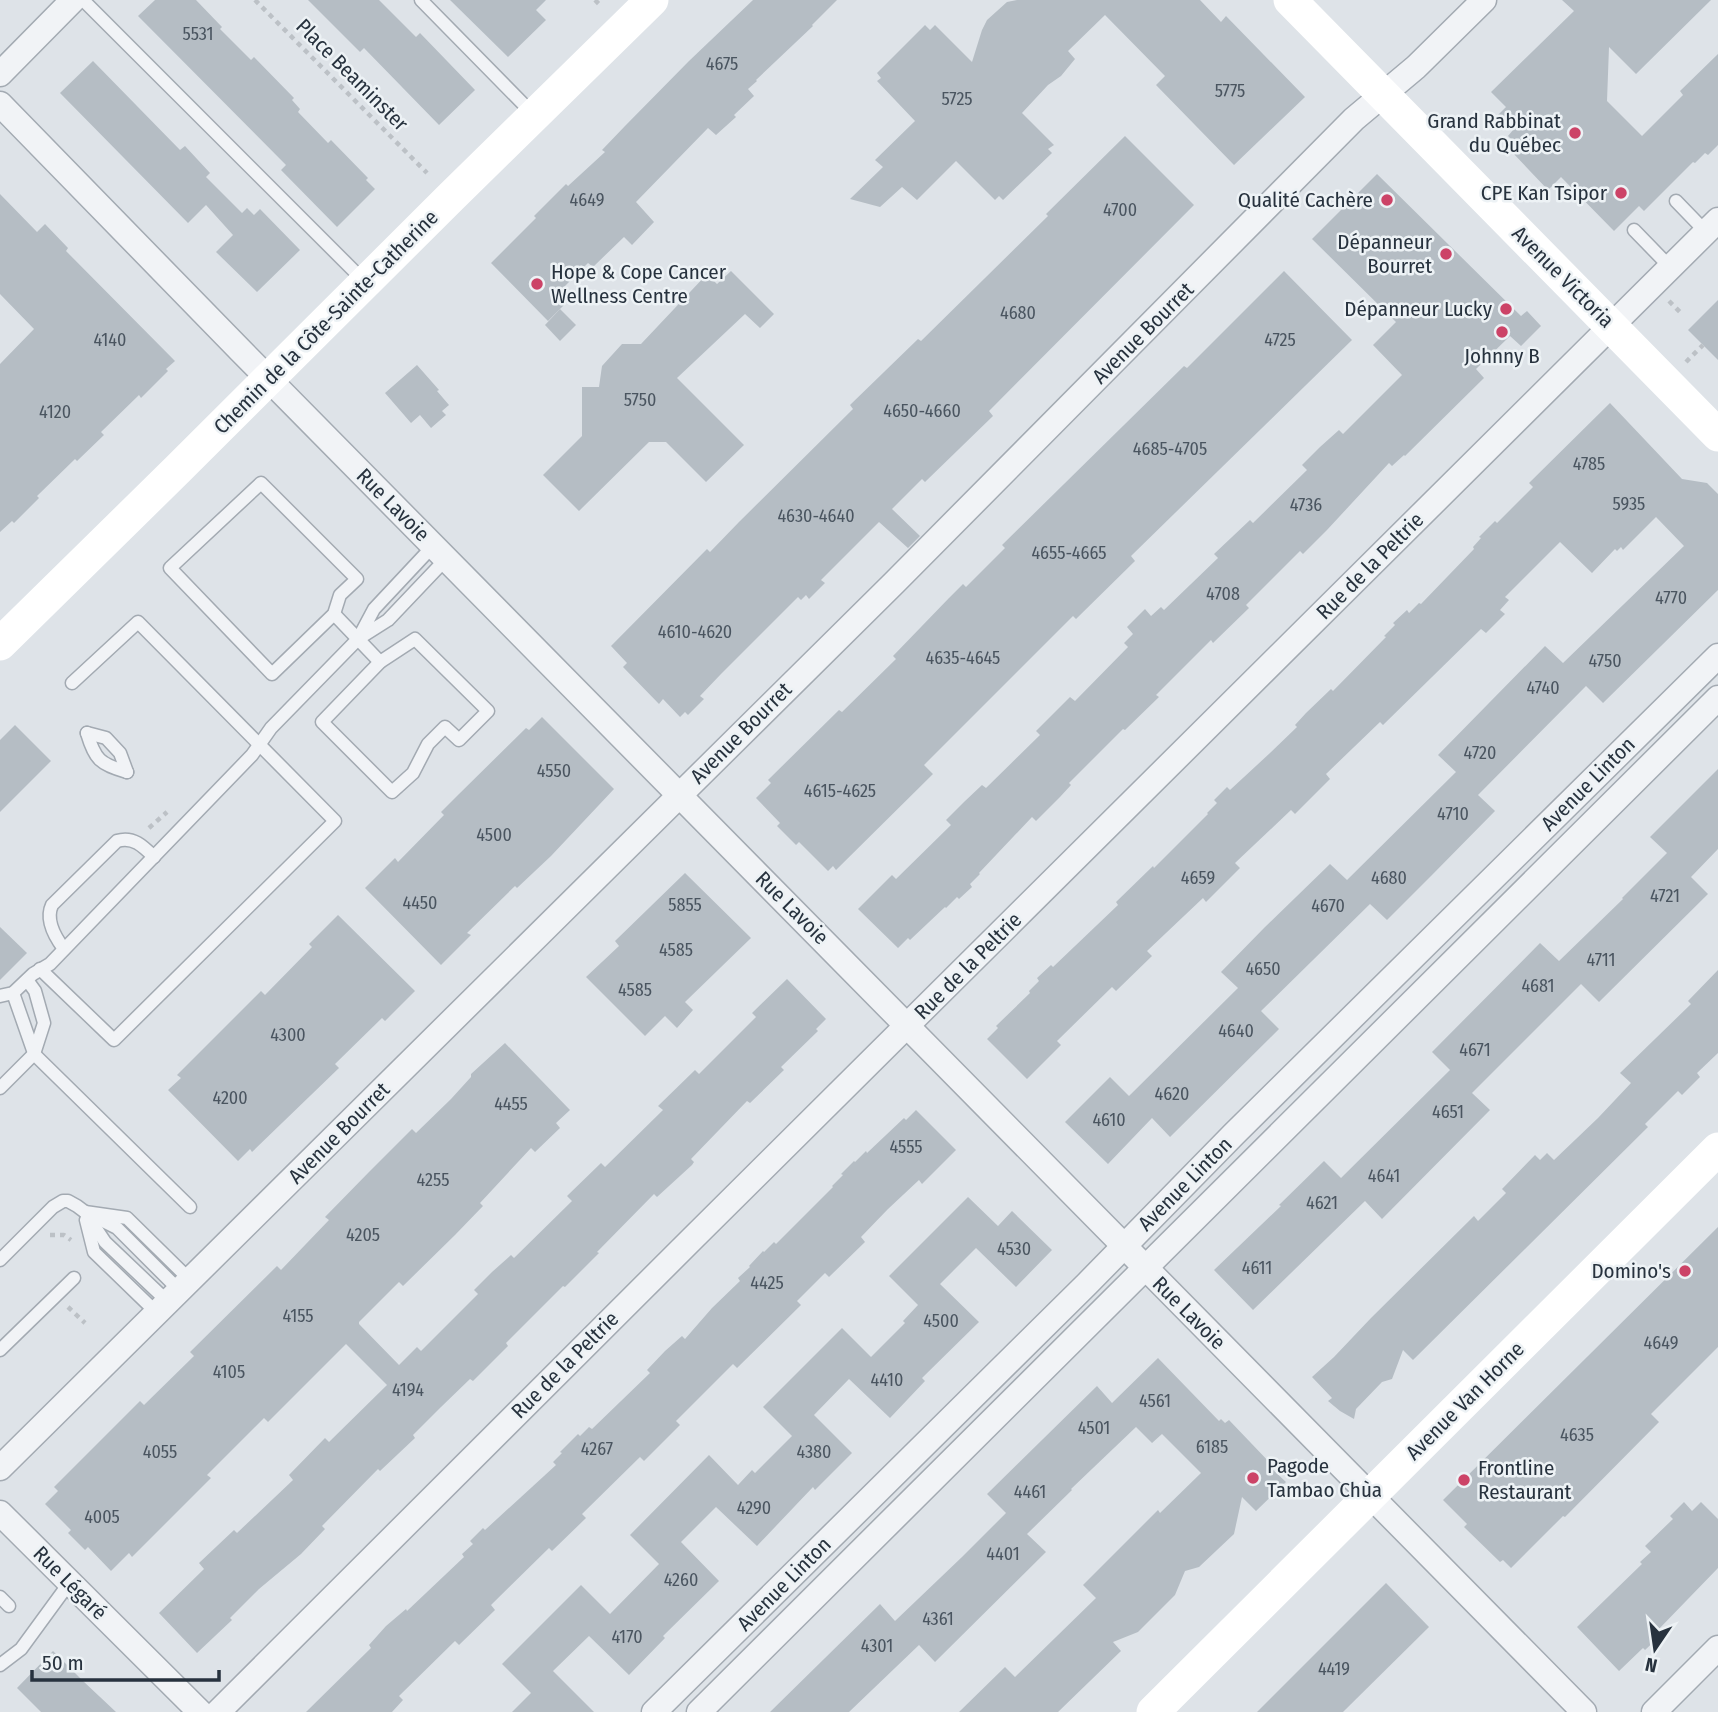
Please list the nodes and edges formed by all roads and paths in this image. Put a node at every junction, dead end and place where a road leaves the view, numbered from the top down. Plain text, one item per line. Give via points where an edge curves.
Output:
1 (73, 0) edge
2 (83, 0) edge
3 (255, 0) edge
4 (421, 0) edge
5 (652, 0) edge
6 (1290, 0) edge
7 (1484, 0) edge
8 (0, 74) edge
9 (1383, 94) junction
10 (0, 104) edge
11 (534, 115) junction
12 (427, 173) dead end
13 (1676, 201) dead end
14 (1712, 226) edge
15 (1634, 230) dead end
16 (1670, 267) junction
17 (365, 282) junction
18 (1669, 301) dead end
19 (1682, 314) dead end
20 (1611, 326) junction
21 (1703, 345) dead end
22 (1686, 362) dead end
23 (269, 379) junction
24 (1718, 435) edge
25 (440, 553) junction
26 (334, 614) junction
27 (358, 639) junction
28 (0, 644) edge
29 (1718, 656) edge
30 (380, 662) junction
31 (72, 683) dead end
32 (1718, 698) edge
33 (260, 744) junction
34 (680, 794) junction
35 (167, 812) dead end
36 (153, 825) dead end
37 (154, 857) junction
38 (64, 949) junction
39 (40, 969) junction
40 (27, 980) junction
41 (7, 995) edge
42 (907, 1026) junction
43 (34, 1054) junction
44 (0, 1088) edge
45 (1718, 1149) edge
46 (190, 1207) dead end
47 (85, 1213) junction
48 (1123, 1247) junction
49 (0, 1260) edge
50 (1145, 1268) junction
51 (74, 1278) dead end
52 (173, 1296) junction
53 (0, 1350) edge
54 (0, 1468) edge
55 (1370, 1495) junction
56 (0, 1513) edge
57 (70, 1583) junction
58 (1718, 1648) edge
59 (0, 1665) edge
60 (200, 1712) edge
61 (218, 1712) edge
62 (654, 1712) edge
63 (699, 1712) edge
64 (1153, 1712) edge
65 (1584, 1712) edge
66 (1654, 1712) edge

1 - 8 street
2 - 17 lane
3 - 12 path, Place Beaminster
4 - 11 lane
5 - 11 main road, Chemin de la Côte-Sainte-Catherine
6 - 9 main road, Avenue Victoria
7 - 9 street, Avenue Bourret
9 - 20 main road, Avenue Victoria
9 - 34 street, Avenue Bourret
10 - 23 street, Rue Lavoie
11 - 17 main road, Chemin de la Côte-Sainte-Catherine
13 - 14 lane
14 - 16 street, Rue de la Peltrie
15 - 16 lane
16 - 20 street, Rue de la Peltrie
17 - 23 main road, Chemin de la Côte-Sainte-Catherine
18 - 19 path
20 - 24 main road, Avenue Victoria
20 - 42 street, Rue de la Peltrie
21 - 22 path
23 - 25 street, Rue Lavoie
23 - 28 main road, Chemin de la Côte-Sainte-Catherine
25 - 27 lane via 388,620
25 - 27 lane via 374,609
25 - 34 street, Rue Lavoie
26 - 26 lane via 272,674 170,569 261,483 357,579 340,594
26 - 27 lane
27 - 30 lane
27 - 33 lane
29 - 48 street, Avenue Linton
30 - 30 lane via 322,722 392,792 413,773 428,744 445,727 458,740 488,711 415,639
31 - 33 lane via 138,622
32 - 50 street, Avenue Linton
33 - 37 lane
33 - 39 lane via 335,821 114,1040
34 - 42 street, Rue Lavoie
34 - 52 street, Avenue Bourret
35 - 36 path
37 - 38 lane
37 - 38 lane via 139,843 122,839 52,905 50,922
38 - 39 lane
39 - 40 lane
40 - 41 lane
40 - 43 lane via 44,1023
41 - 43 lane
42 - 48 street, Rue Lavoie
42 - 61 street, Rue de la Peltrie
43 - 44 lane
43 - 46 lane
45 - 55 main road, Avenue Van Horne
47 - 49 lane via 73,1203 58,1203
47 - 52 lane via 117,1228
47 - 52 lane via 94,1252
48 - 50 street, Rue Lavoie
48 - 62 street, Avenue Linton
50 - 55 street, Rue Lavoie
50 - 63 street, Avenue Linton
51 - 53 lane
52 - 54 street, Avenue Bourret
55 - 64 main road, Avenue Van Horne
55 - 65 street, Rue Lavoie
56 - 57 street, Rue Légaré
57 - 59 lane via 21,1649
57 - 60 street, Rue Légaré
58 - 66 street

